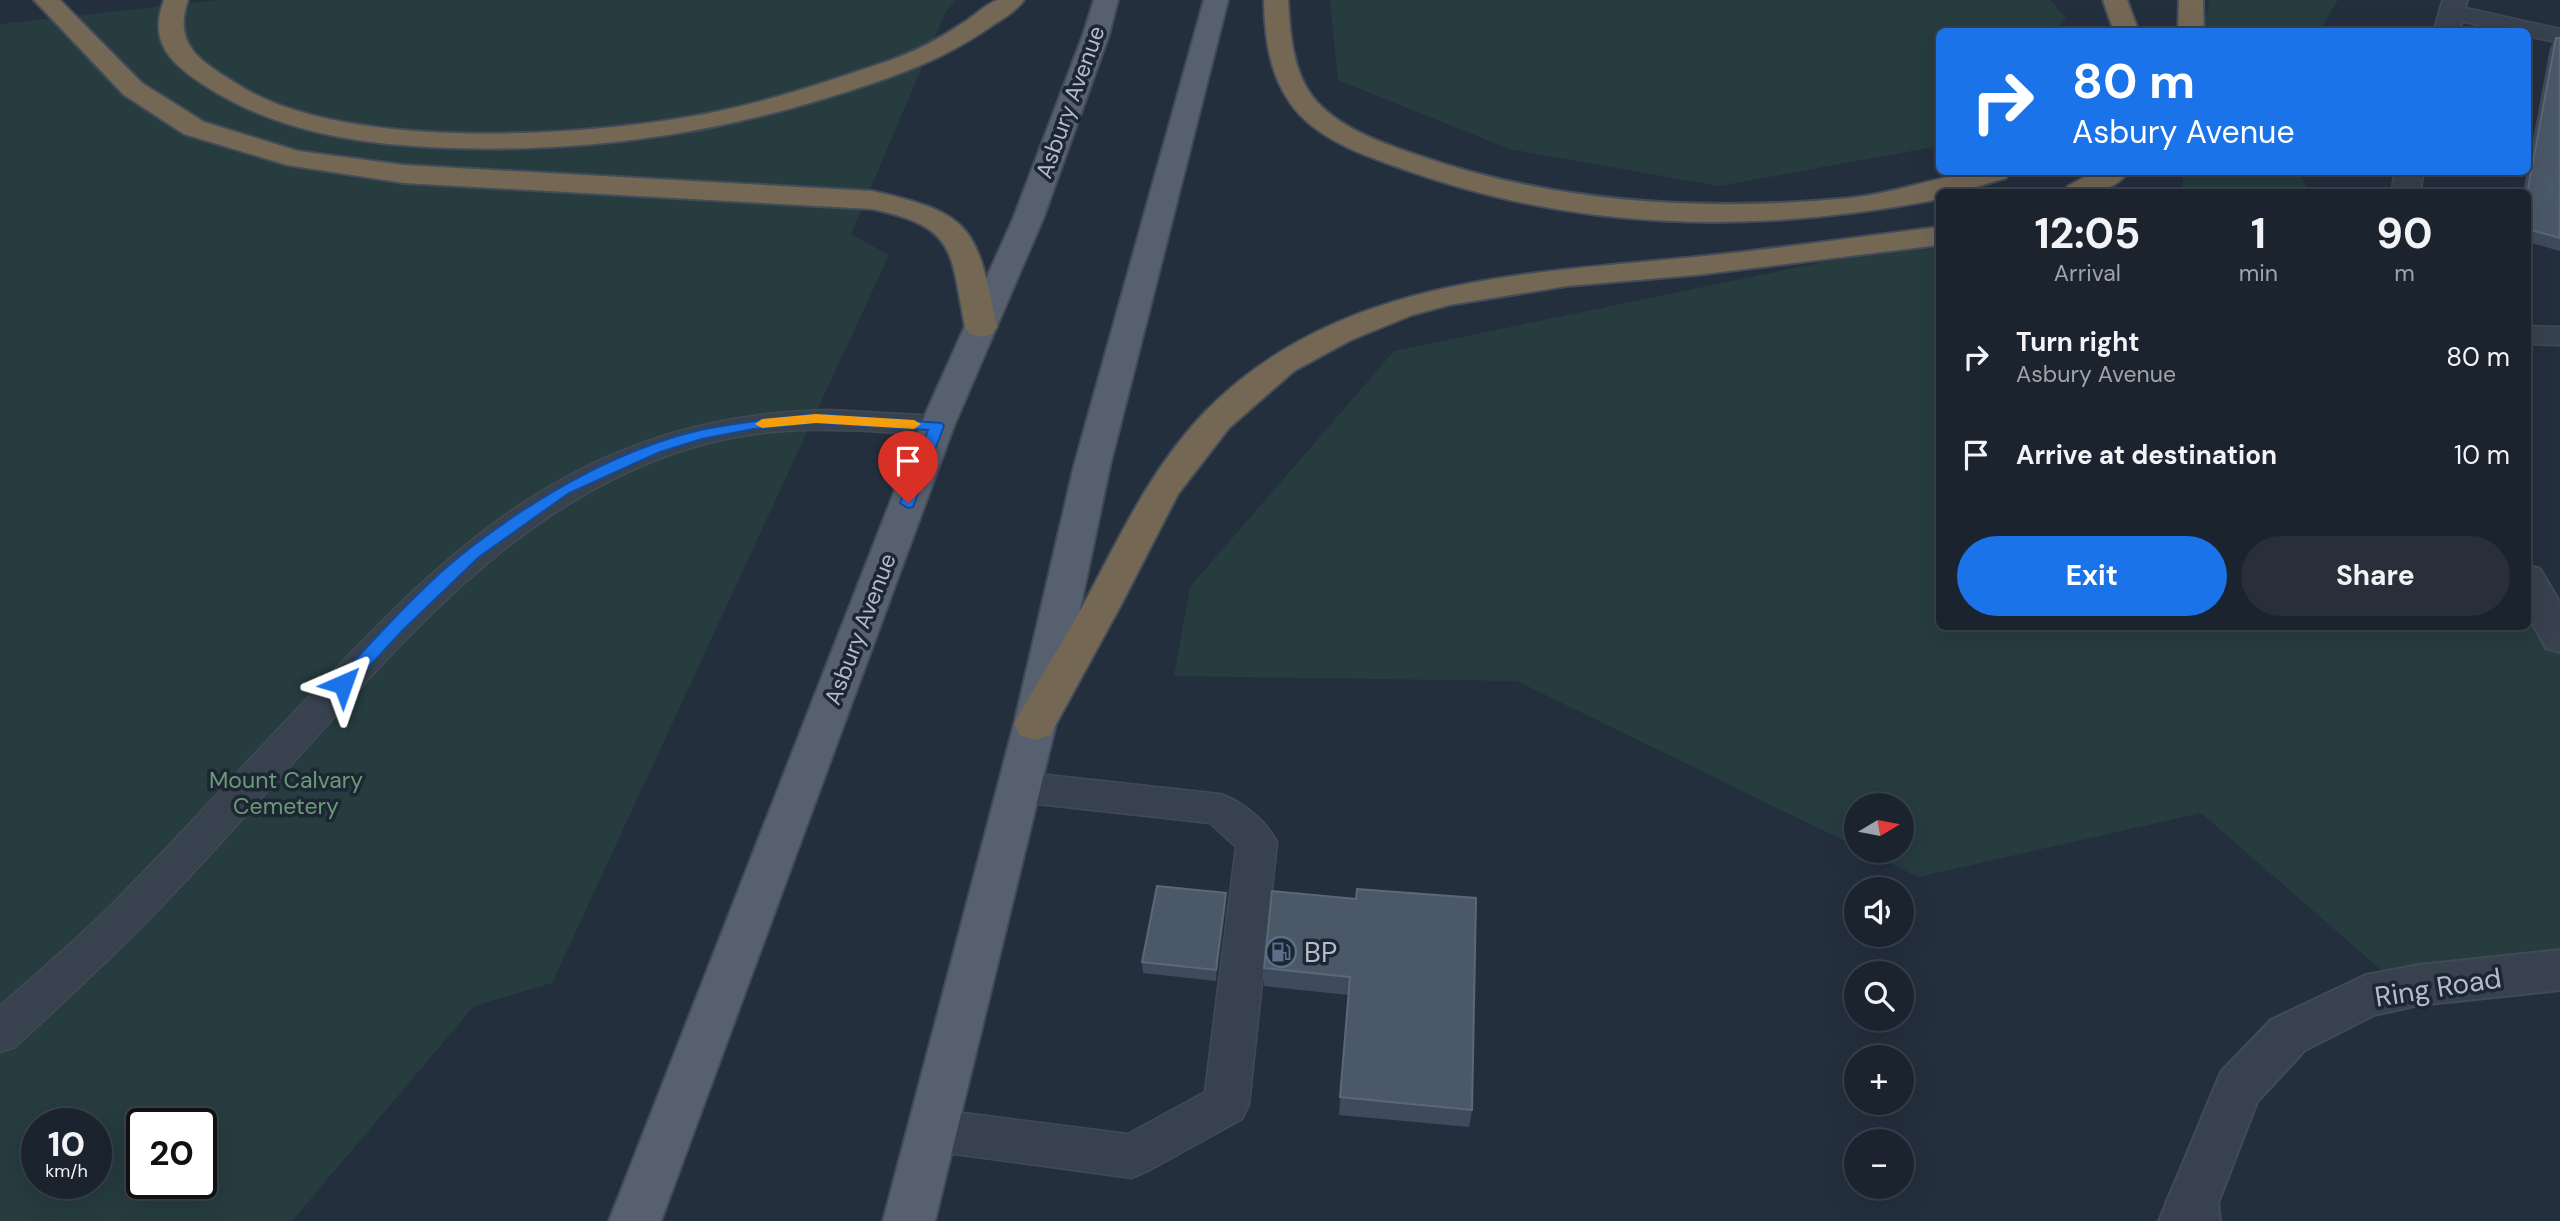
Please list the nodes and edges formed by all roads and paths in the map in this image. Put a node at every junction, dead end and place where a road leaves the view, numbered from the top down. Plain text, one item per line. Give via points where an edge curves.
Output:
1 (47, 0) edge
2 (176, 0) edge
3 (1012, 0) edge
4 (1105, 0) edge
5 (1216, 0) edge
6 (1276, 0) edge
7 (2115, 0) edge
8 (2191, 0) edge
9 (2451, 14) edge
10 (2126, 28) edge
11 (2191, 28) edge
12 (2520, 28) edge
13 (2531, 30) edge
14 (2560, 36) edge
15 (1988, 175) edge
16 (2109, 175) edge
17 (1936, 189) edge
18 (1938, 189) edge
19 (2083, 189) edge
20 (1936, 236) edge
21 (981, 327) junction
22 (2531, 335) edge
23 (2560, 336) edge
24 (937, 426) junction
25 (2531, 585) edge
26 (2560, 638) edge
27 (1035, 724) junction
28 (1020, 787) junction
29 (2560, 970) edge
30 (0, 1033) edge
31 (932, 1130) junction
32 (2190, 1215) edge
33 (635, 1221) edge
34 (909, 1221) edge

1 - 21 highway via 132,89 194,128 297,159 404,174 872,200 918,210 949,226 965,248
2 - 3 highway via 167,25 172,42 186,61 264,110 382,136 518,142 668,131 754,113 928,54
4 - 21 main road, Asbury Avenue via 1028,219
5 - 27 main road via 1092,466
6 - 17 highway via 1286,74 1308,108 1335,130 1423,170 1486,187 1592,205 1679,213 1761,214 1864,205
7 - 10 highway
8 - 11 highway
9 - 12 lane
13 - 14 lane
15 - 18 highway
16 - 19 highway
20 - 27 highway via 1567,277 1459,294 1401,308 1282,364 1217,420 1161,489
21 - 24 main road, Asbury Avenue
22 - 23 lane
24 - 30 lane via 816,418 714,432 627,459 538,505 474,553 397,626 109,934
24 - 33 main road, Asbury Avenue
25 - 26 street
27 - 28 main road
28 - 31 main road
28 - 31 lane via 1220,809 1257,842 1226,1104 1132,1156
29 - 32 street, Ring Road via 2419,985 2366,996 2288,1035 2238,1088
31 - 34 main road

